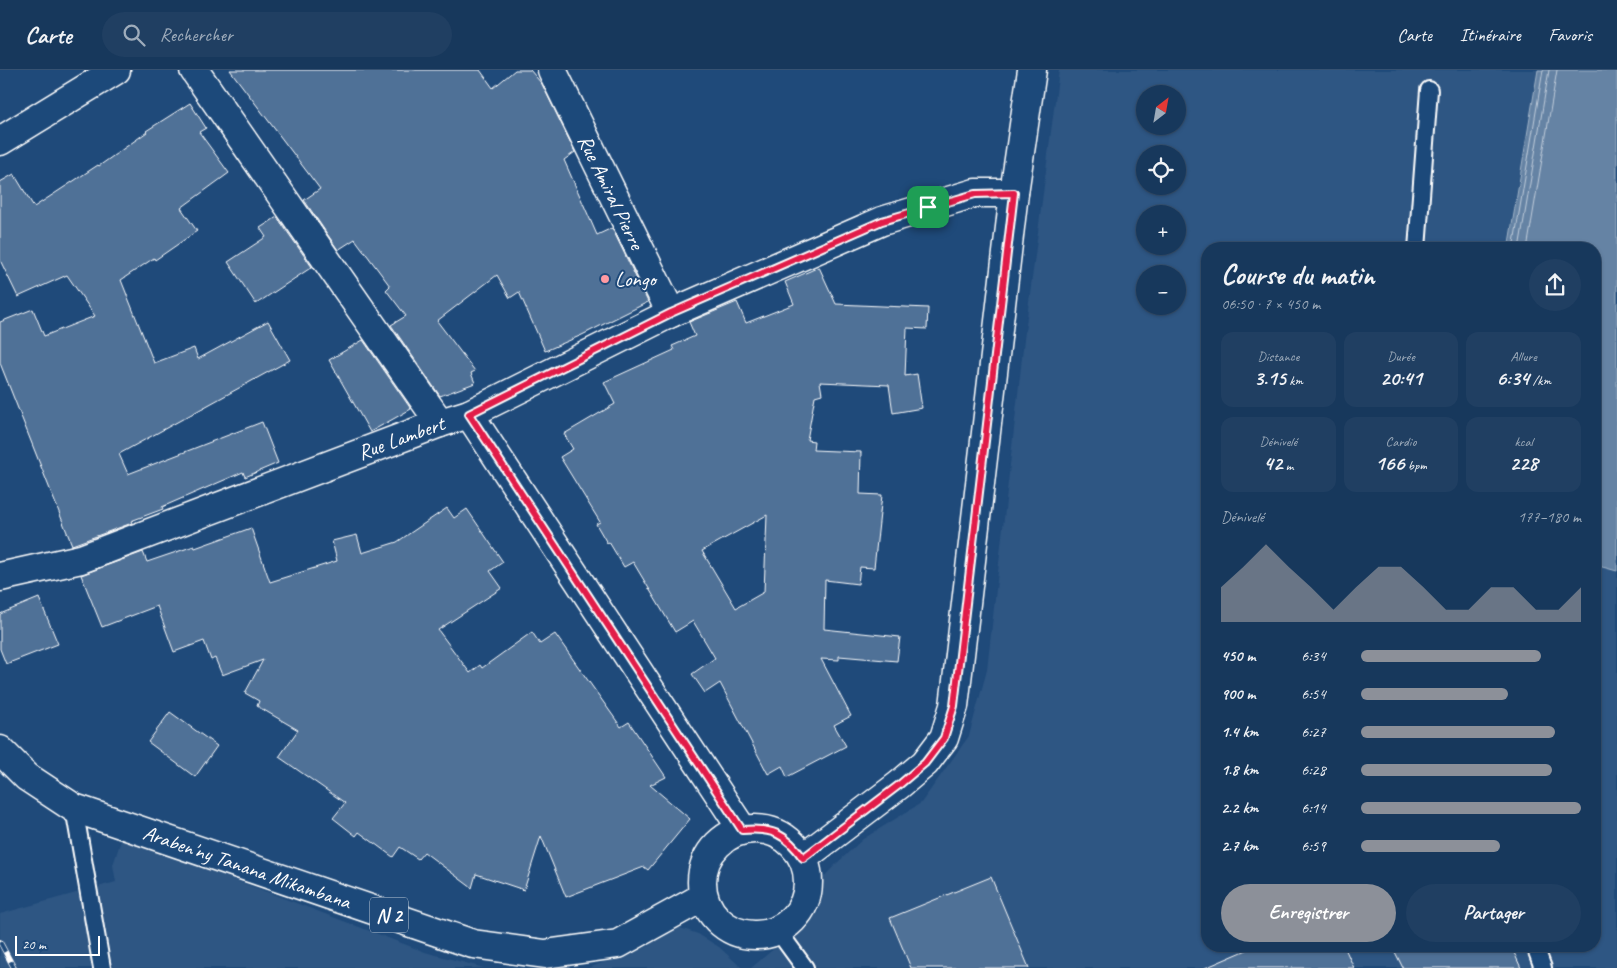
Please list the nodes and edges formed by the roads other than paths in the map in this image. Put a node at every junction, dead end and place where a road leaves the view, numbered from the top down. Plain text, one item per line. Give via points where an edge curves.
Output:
1 (116, 70) edge
2 (194, 70) edge
3 (552, 70) edge
4 (1032, 70) edge
5 (1429, 90) dead end
6 (0, 141) edge
7 (1014, 193) junction
8 (1417, 242) edge
9 (671, 313) junction
10 (469, 414) junction
11 (440, 423) junction
12 (0, 577) edge
13 (0, 750) edge
14 (74, 808) junction
15 (742, 830) junction
16 (803, 858) junction
17 (703, 897) junction
18 (778, 931) junction
19 (1537, 952) edge
20 (102, 968) edge
21 (805, 968) edge
22 (1543, 968) edge

1 - 6 street
2 - 11 street
3 - 9 street, Rue Amiral Pierre
4 - 7 street
5 - 8 lane
7 - 9 street, Rue Lambert via 975,194 882,221
7 - 16 street via 954,706 944,738 925,763
9 - 10 street, Rue Lambert
10 - 11 street, Rue Lambert
10 - 15 street
11 - 12 street, Rue Lambert via 80,559
13 - 14 street, N 2 via 27,777
14 - 17 street, Araben'ny Tanana Mikambana / N 2 via 473,944 545,954 618,944
14 - 20 lane
15 - 16 street via 760,828 778,833 792,843
15 - 17 street via 726,836 713,848 705,862 701,880
16 - 18 street via 809,874 806,899 793,921
17 - 18 street via 712,914 725,927 742,934
18 - 21 lane
19 - 22 lane

